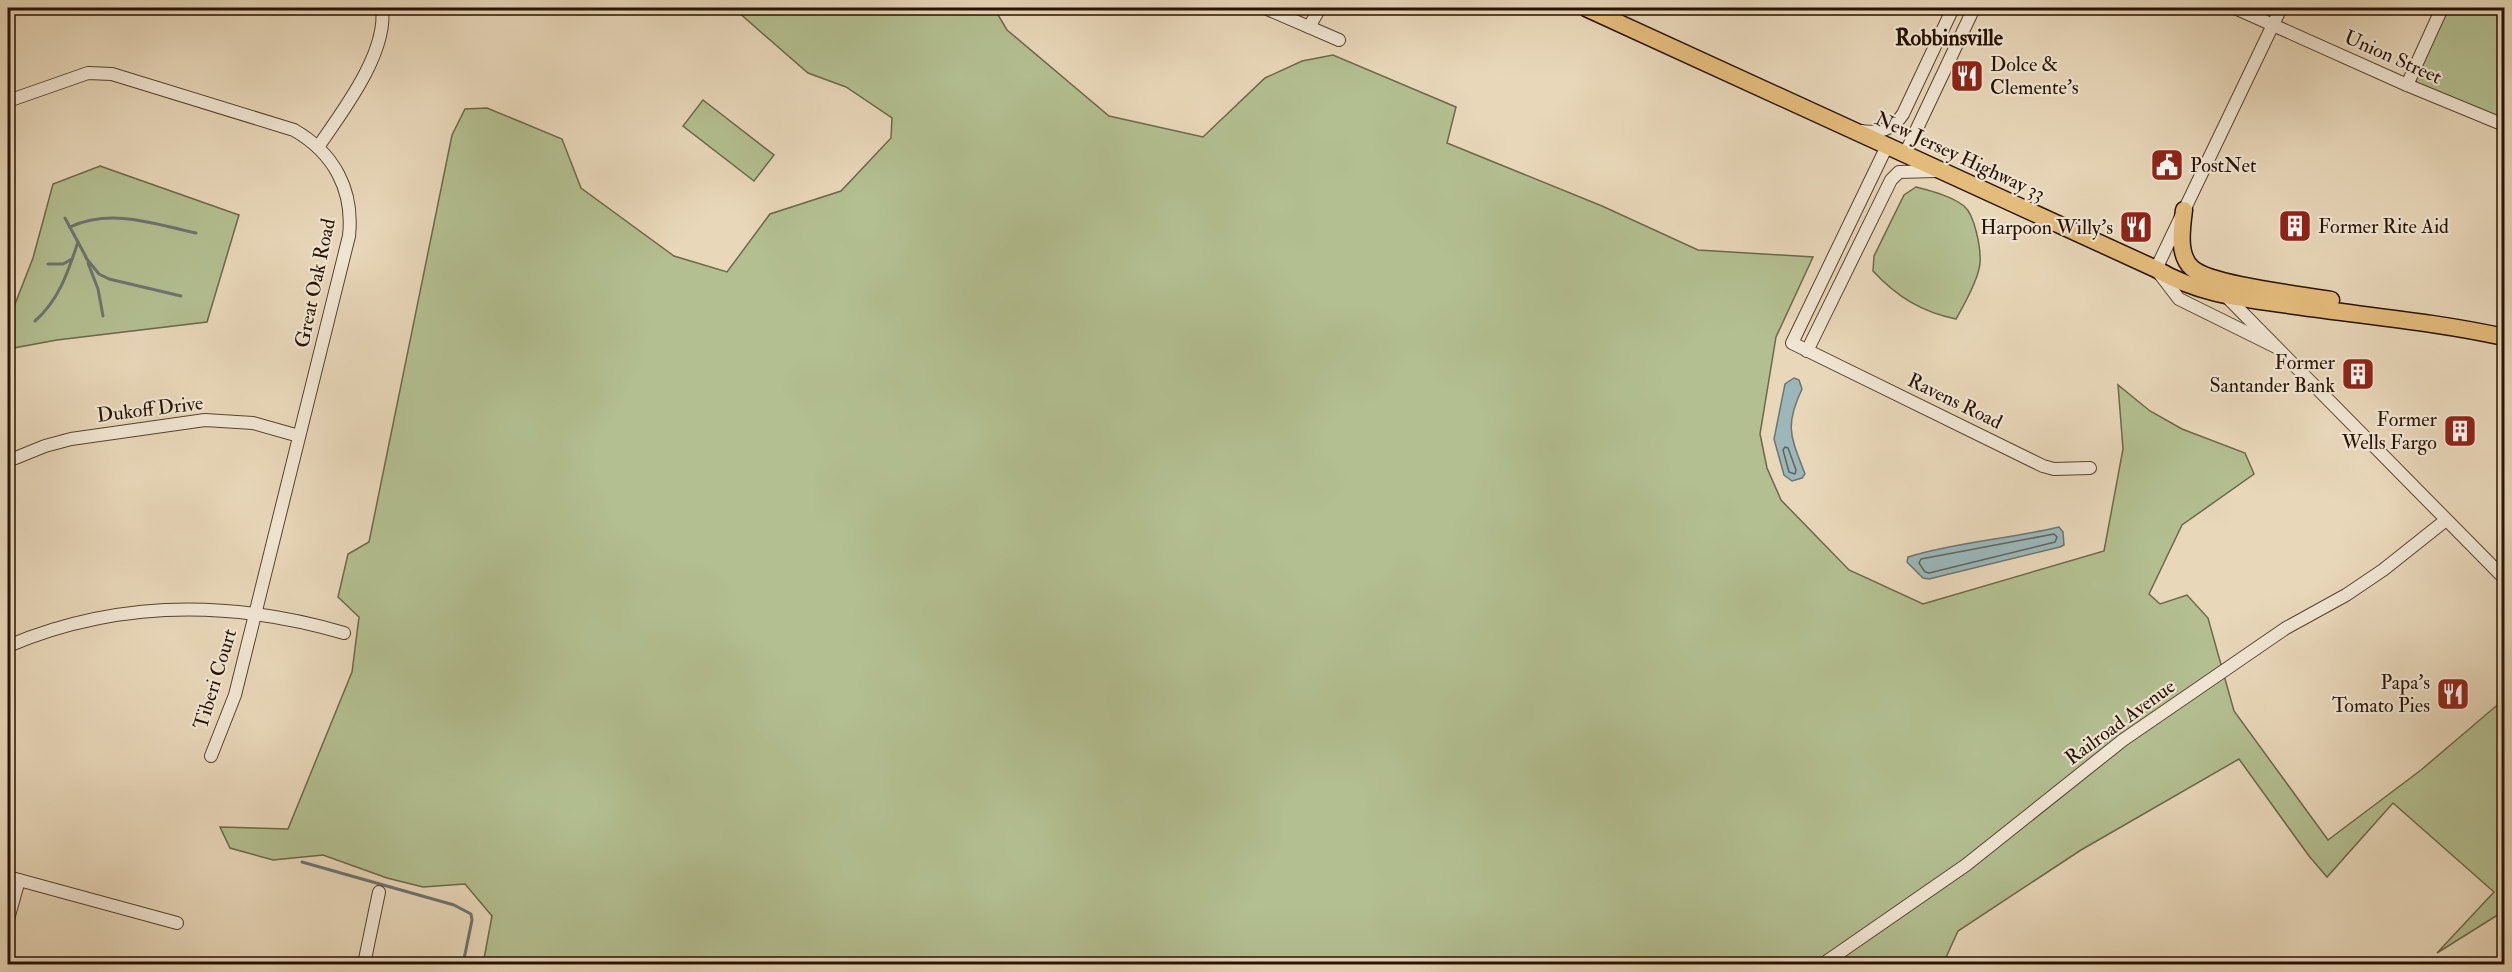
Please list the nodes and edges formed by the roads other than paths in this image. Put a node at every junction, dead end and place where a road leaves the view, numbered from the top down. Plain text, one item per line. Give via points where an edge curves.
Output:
1 (382, 8) edge
2 (1264, 8) edge
3 (1320, 8) edge
4 (1586, 8) edge
5 (1953, 8) edge
6 (1974, 8) edge
7 (2235, 8) edge
8 (2281, 8) edge
9 (2442, 8) edge
10 (1606, 12) edge
11 (2273, 25) junction
12 (1309, 27) junction
13 (1339, 40) dead end
14 (2406, 85) junction
15 (8, 101) edge
16 (2505, 126) edge
17 (1848, 128) junction
18 (1887, 146) junction
19 (318, 147) junction
20 (1905, 154) junction
21 (1942, 171) junction
22 (2184, 210) junction
23 (2156, 269) junction
24 (2207, 276) junction
25 (2225, 295) junction
26 (2380, 316) junction
27 (2505, 337) edge
28 (2274, 346) junction
29 (1807, 351) junction
30 (299, 436) junction
31 (8, 461) edge
32 (2090, 468) dead end
33 (2446, 520) junction
34 (2505, 578) edge
35 (255, 613) junction
36 (344, 633) dead end
37 (8, 646) edge
38 (211, 756) dead end
39 (13, 878) edge
40 (379, 892) dead end
41 (8, 919) edge
42 (177, 923) dead end
43 (364, 964) edge
44 (1823, 964) edge

1 - 19 street via 382,32 374,57
2 - 12 street
3 - 12 street
4 - 10 main road, New Jersey Highway 33
5 - 17 street via 1897,123 1876,132
6 - 20 street
7 - 11 street, Union Street
8 - 11 street
9 - 14 street
10 - 17 main road, New Jersey Highway 33
11 - 14 street, Union Street
11 - 22 street
12 - 13 street
14 - 16 street, Union Street
15 - 19 street, Great Oak Road via 88,74 112,74 294,130
17 - 18 main road, New Jersey Highway 33
18 - 20 main road, New Jersey Highway 33
18 - 29 street via 1792,344
19 - 30 street, Great Oak Road via 331,160 342,181 350,221
20 - 21 main road, New Jersey Highway 33
21 - 23 main road, New Jersey Highway 33
21 - 29 street via 1899,172 1891,180
22 - 23 street
22 - 24 main road via 2183,253 2191,268
23 - 25 main road, New Jersey Highway 33 via 2178,282
23 - 28 street via 2179,299
24 - 25 street
24 - 26 main road via 2338,301
25 - 26 main road, New Jersey Highway 33
25 - 28 street
26 - 27 main road, New Jersey Highway 33
28 - 33 street
29 - 32 street, Ravens Road via 2043,466
30 - 31 street, Dukoff Drive via 253,423 205,420 71,439
30 - 35 street, Great Oak Road
33 - 34 street
33 - 44 street, Railroad Avenue via 2383,570 2286,628 2123,740 1966,865
35 - 36 street
35 - 37 street via 194,609 131,612 69,624
35 - 38 street, Tiberi Court via 235,695
39 - 41 street
39 - 42 street
40 - 43 street

